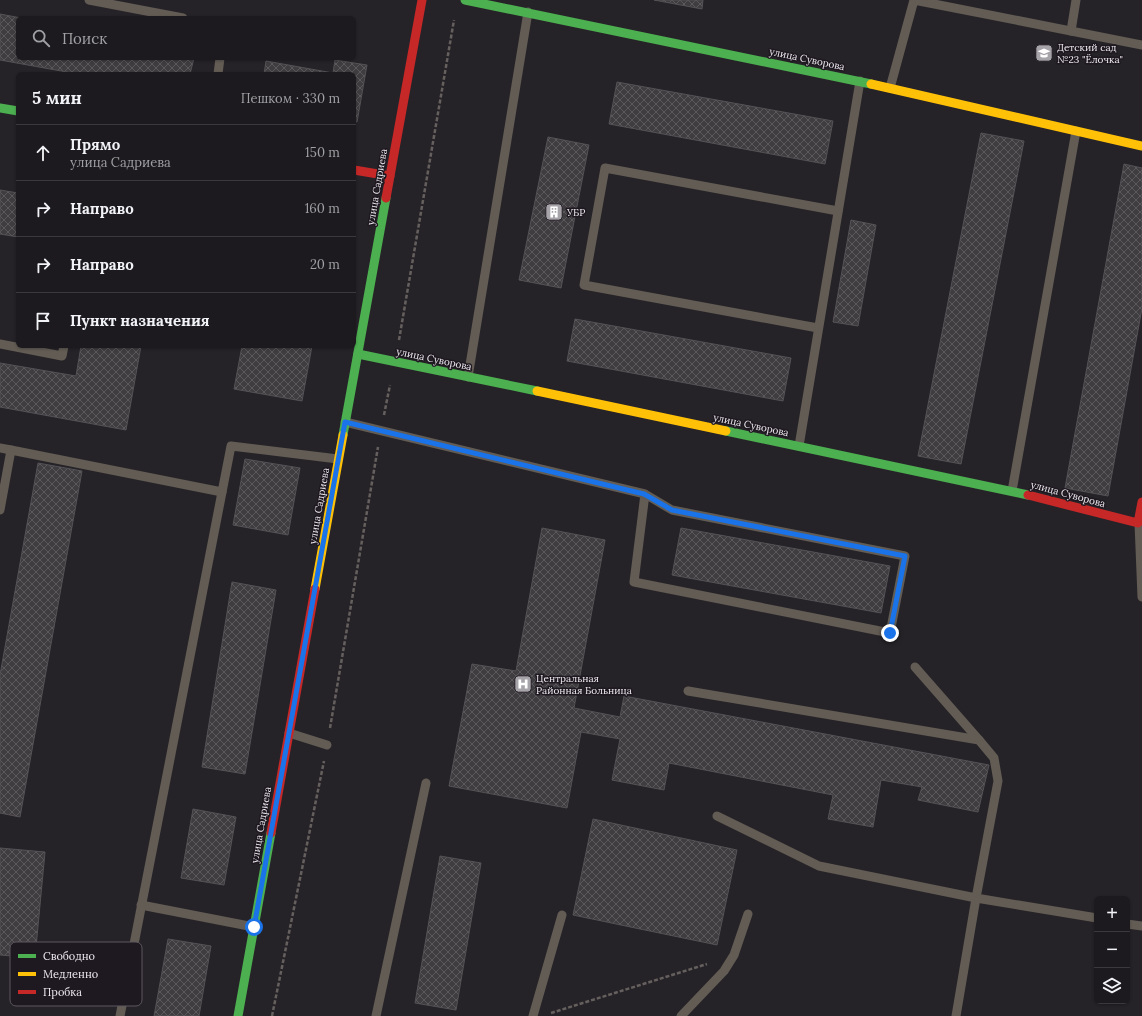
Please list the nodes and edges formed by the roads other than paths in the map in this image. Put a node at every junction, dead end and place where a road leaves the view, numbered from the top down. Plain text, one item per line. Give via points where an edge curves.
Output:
1 (89, 0) edge
2 (422, 0) edge
3 (465, 0) edge
4 (914, 0) edge
5 (1076, 0) edge
6 (528, 12) junction
7 (173, 16) edge
8 (1071, 31) junction
9 (1142, 45) edge
10 (220, 60) edge
11 (218, 72) edge
12 (860, 81) junction
13 (890, 88) junction
14 (0, 108) edge
15 (16, 111) edge
16 (1076, 131) junction
17 (1142, 146) edge
18 (356, 170) edge
19 (390, 176) junction
20 (838, 211) junction
21 (818, 328) junction
22 (0, 344) edge
23 (16, 347) edge
24 (21, 348) edge
25 (64, 348) edge
26 (358, 354) junction
27 (468, 377) junction
28 (345, 422) junction
29 (798, 446) junction
30 (0, 448) edge
31 (11, 450) junction
32 (338, 459) junction
33 (1012, 491) junction
34 (222, 492) junction
35 (644, 494) junction
36 (1142, 502) edge
37 (0, 510) edge
38 (1140, 524) edge
39 (1142, 597) edge
40 (915, 667) dead end
41 (688, 691) dead end
42 (289, 733) junction
43 (979, 740) junction
44 (327, 744) road end
45 (426, 783) dead end
46 (717, 816) dead end
47 (976, 898) junction
48 (141, 905) junction
49 (748, 914) dead end
50 (562, 915) dead end
51 (1094, 918) edge
52 (1130, 924) edge
53 (1142, 926) edge
54 (254, 927) junction
55 (134, 942) edge
56 (122, 1006) edge
57 (120, 1016) edge
58 (238, 1016) edge
59 (376, 1016) edge
60 (533, 1016) edge
61 (681, 1016) edge
62 (956, 1016) edge

1 - 7 lane
2 - 19 street, улица Садриева
3 - 6 street, улица Суворова
4 - 8 lane
4 - 13 lane
5 - 8 lane
6 - 12 street, улица Суворова
6 - 27 lane
8 - 9 lane
10 - 11 lane
12 - 13 street, улица Суворова
12 - 20 lane
13 - 16 street, улица Суворова
14 - 15 street
16 - 17 street, улица Суворова
16 - 33 lane
18 - 19 street
19 - 26 street, улица Садриева
20 - 21 lane
20 - 21 lane via 605,168 584,285
21 - 29 lane
22 - 23 lane
24 - 25 lane via 62,356
26 - 27 street, улица Суворова
26 - 28 street, улица Садриева
27 - 29 street, улица Суворова
28 - 32 street, улица Садриева
28 - 35 lane
29 - 33 street, улица Суворова
30 - 31 lane
31 - 34 lane
31 - 37 lane
32 - 34 lane via 231,446
32 - 42 street, улица Садриева
33 - 38 street, улица Суворова
34 - 48 lane
35 - 35 lane via 672,510 905,556 890,633 634,582
36 - 38 street
38 - 39 lane
40 - 43 lane
41 - 43 lane
42 - 44 lane
42 - 54 street, улица Садриева
43 - 47 lane via 994,758 998,781
45 - 59 lane
46 - 47 lane via 819,866
47 - 51 lane
47 - 62 lane
48 - 54 lane
48 - 55 lane
49 - 61 lane via 734,955 724,971
50 - 60 lane
52 - 53 lane
54 - 58 street, улица Садриева
56 - 57 lane

